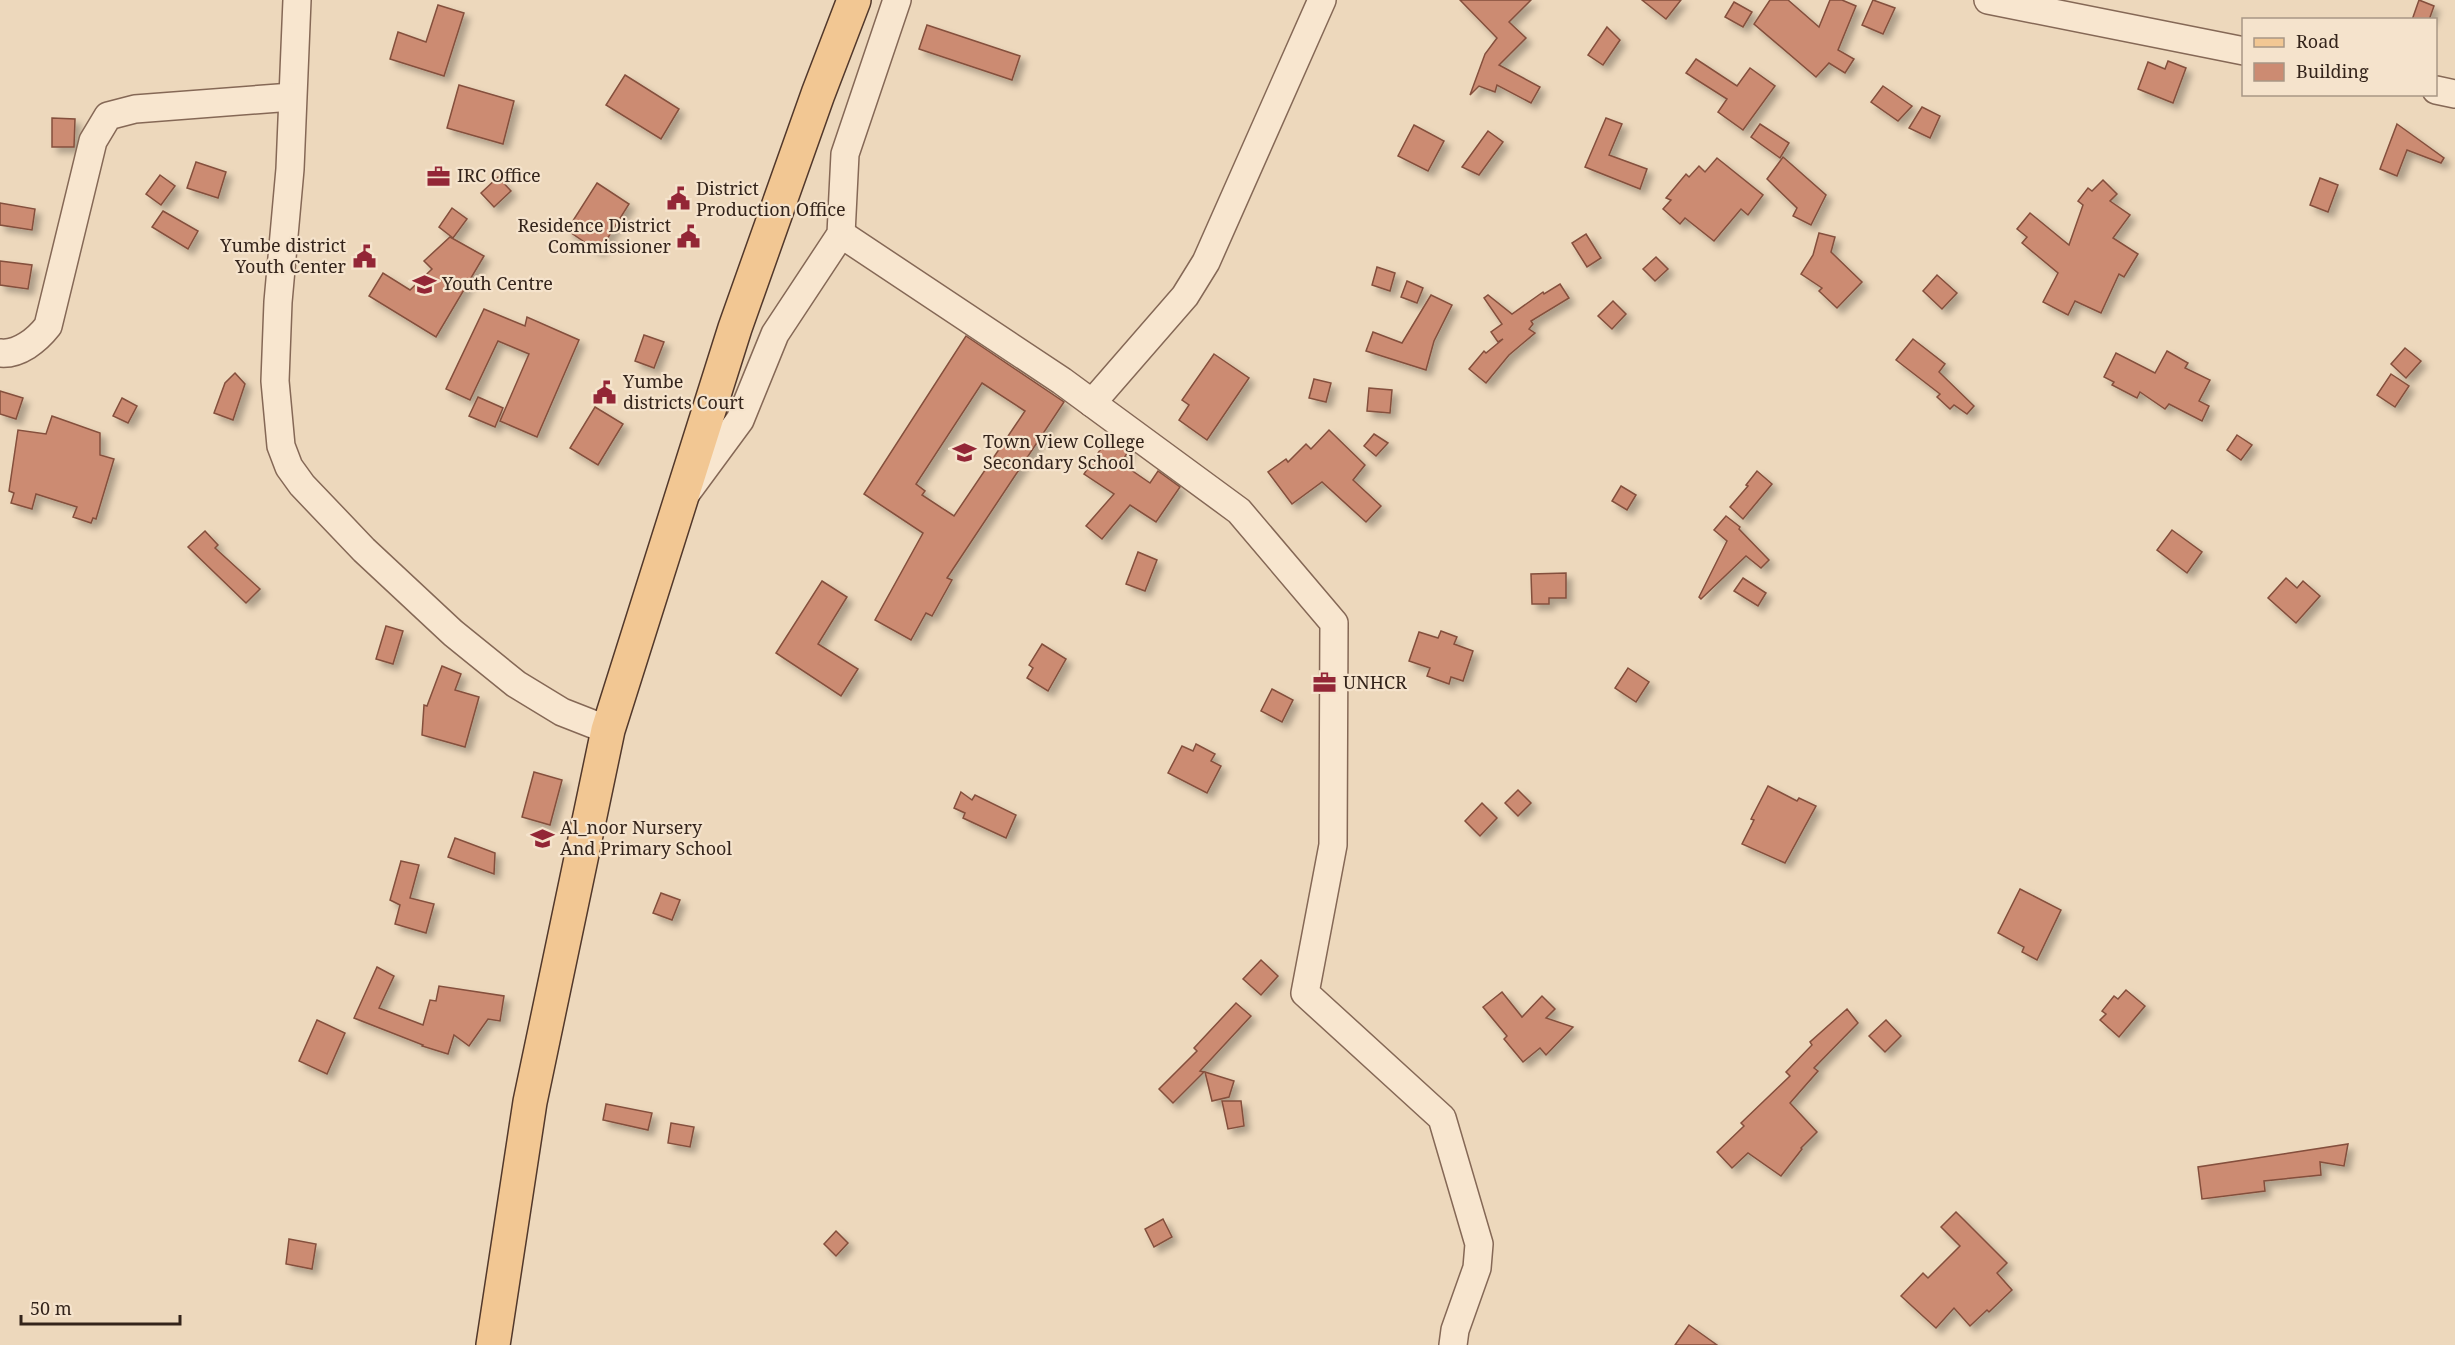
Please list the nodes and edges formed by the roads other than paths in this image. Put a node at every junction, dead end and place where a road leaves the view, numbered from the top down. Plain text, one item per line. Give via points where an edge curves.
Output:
1 (297, 0) edge
2 (854, 0) edge
3 (897, 0) edge
4 (1322, 0) edge
5 (1989, 0) edge
6 (2242, 51) edge
7 (2437, 90) edge
8 (2455, 94) edge
9 (292, 97) junction
10 (841, 234) junction
11 (0, 353) edge
12 (1092, 403) junction
13 (681, 499) junction
14 (608, 730) junction
15 (493, 1345) edge
16 (1453, 1345) edge

1 - 9 street
2 - 13 main road via 735,328
3 - 10 street via 845,154
4 - 12 street via 1206,262 1185,296
5 - 6 street
7 - 8 street
9 - 11 street via 135,109 108,116 93,141 48,326 35,341
9 - 14 street via 275,381 281,446 289,467 364,550 453,633 516,684 562,712
10 - 12 street
10 - 13 street via 775,334 740,420
12 - 16 street via 1239,511 1334,623 1333,846 1305,993 1442,1118 1479,1244 1477,1268
13 - 14 main road
14 - 15 main road via 530,1102

